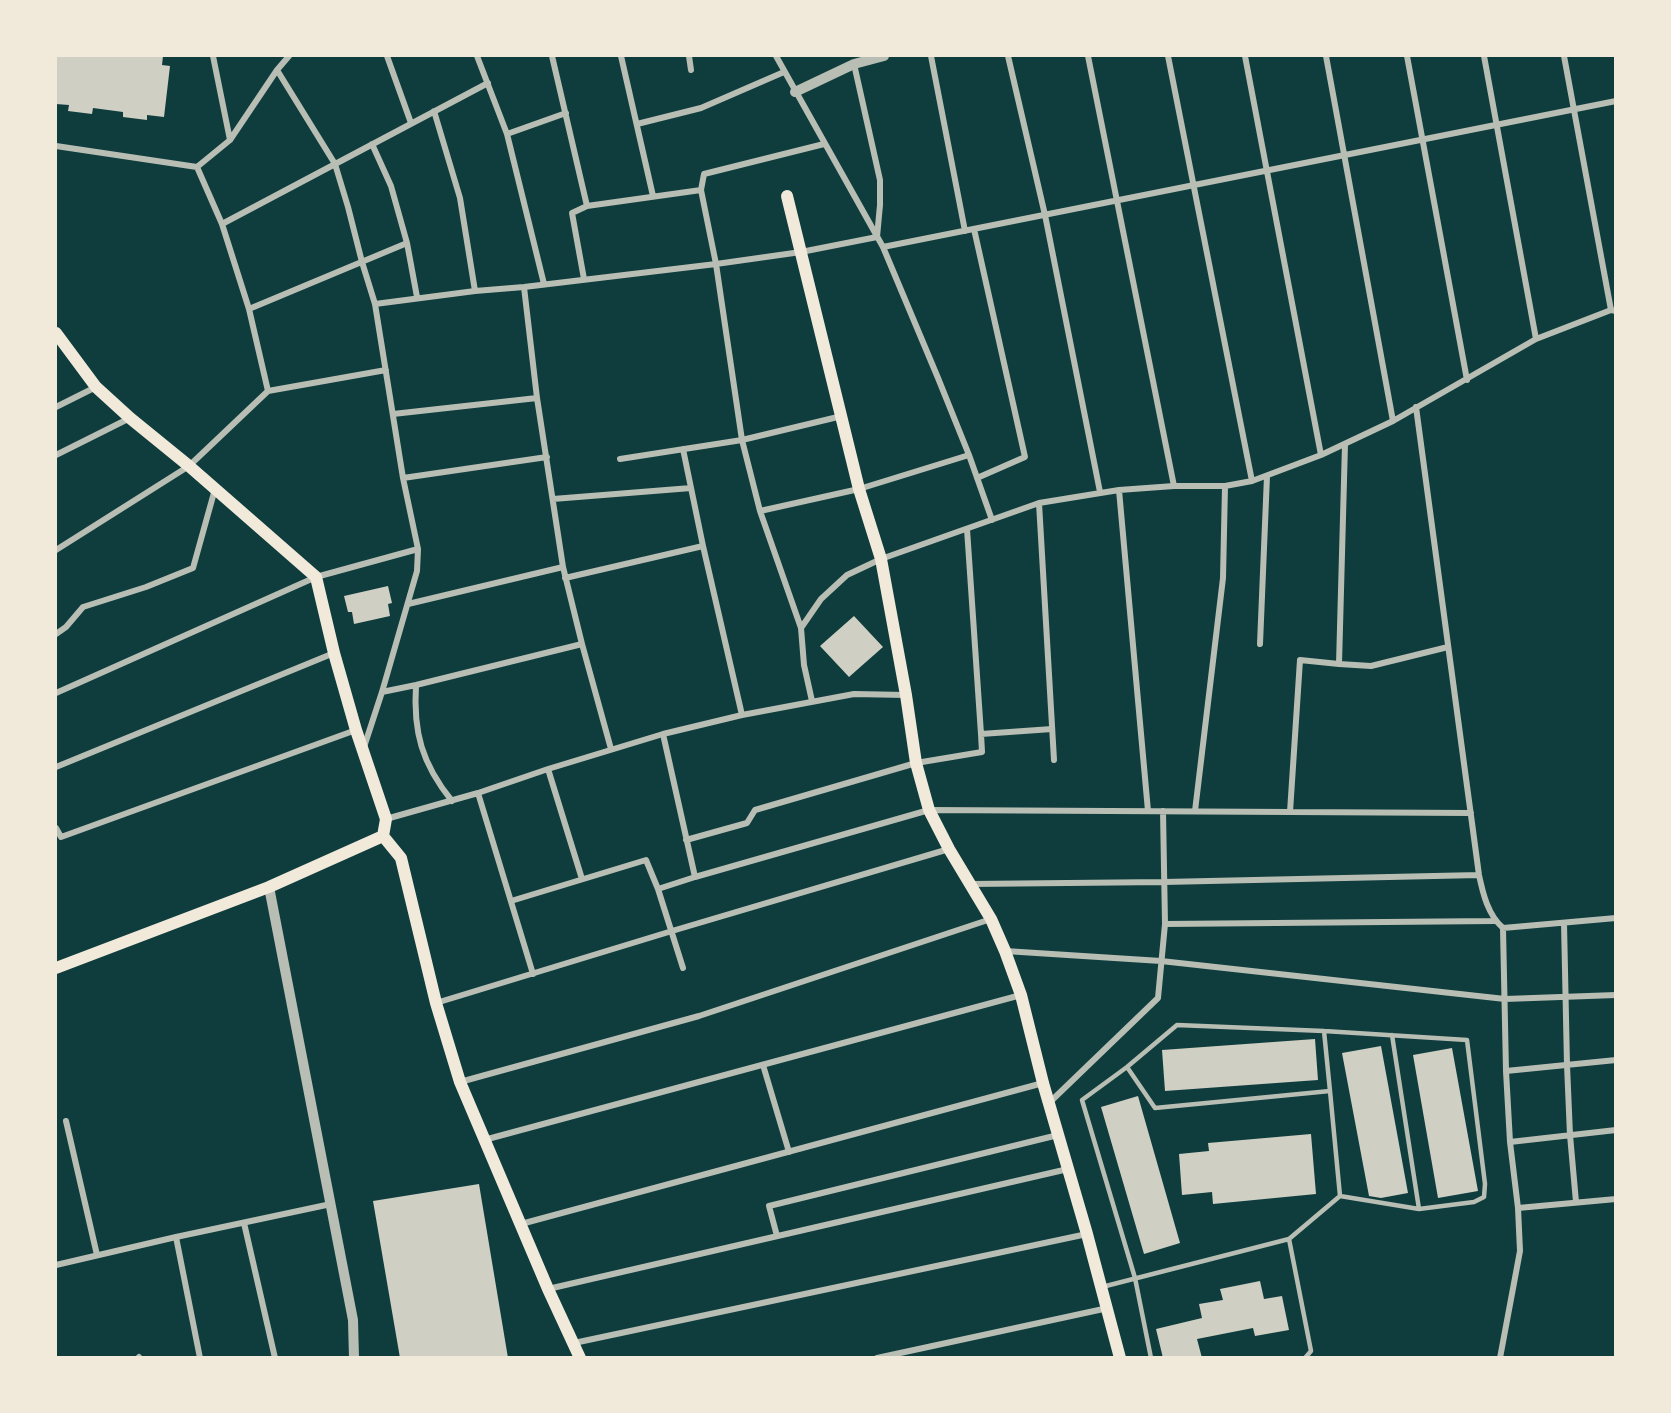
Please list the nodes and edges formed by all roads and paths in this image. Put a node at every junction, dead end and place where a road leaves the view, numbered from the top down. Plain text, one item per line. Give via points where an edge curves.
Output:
1 (213, 56) edge
2 (387, 56) edge
3 (477, 56) edge
4 (552, 56) edge
5 (621, 56) edge
6 (689, 56) edge
7 (776, 56) edge
8 (884, 56) edge
9 (931, 56) edge
10 (1008, 56) edge
11 (1088, 56) edge
12 (1168, 56) edge
13 (1245, 56) edge
14 (1326, 56) edge
15 (1407, 56) edge
16 (1484, 56) edge
17 (1564, 56) edge
18 (286, 57) edge
19 (854, 64) junction
20 (277, 70) junction
21 (691, 70) dead end
22 (784, 72) junction
23 (488, 83) junction
24 (795, 92) junction
25 (1616, 101) edge
26 (1574, 109) junction
27 (434, 111) junction
28 (566, 113) junction
29 (411, 123) junction
30 (637, 124) junction
31 (1497, 125) junction
32 (507, 134) junction
33 (230, 140) junction
34 (1422, 140) junction
35 (372, 144) junction
36 (824, 144) junction
37 (56, 146) edge
38 (1344, 155) junction
39 (335, 164) junction
40 (197, 167) junction
41 (1267, 171) junction
42 (1194, 185) junction
43 (701, 190) junction
44 (653, 196) junction
45 (787, 196) dead end
46 (1117, 201) junction
47 (587, 206) junction
48 (1044, 215) junction
49 (222, 224) junction
50 (974, 229) junction
51 (965, 231) junction
52 (877, 237) junction
53 (407, 243) junction
54 (883, 247) junction
55 (801, 252) junction
56 (362, 262) junction
57 (716, 264) junction
58 (584, 279) junction
59 (544, 284) junction
60 (524, 287) junction
61 (475, 291) junction
62 (417, 297) junction
63 (375, 304) junction
64 (249, 309) junction
65 (1613, 311) edge
66 (56, 333) edge
67 (1536, 339) junction
68 (386, 370) junction
69 (1467, 380) junction
70 (96, 387) junction
71 (268, 391) junction
72 (537, 398) junction
73 (56, 407) edge
74 (1416, 407) junction
75 (393, 414) junction
76 (842, 416) junction
77 (130, 418) junction
78 (1393, 420) junction
79 (742, 440) junction
80 (1345, 444) junction
81 (683, 449) junction
82 (56, 455) edge
83 (969, 455) junction
84 (1321, 455) junction
85 (547, 457) junction
86 (620, 459) dead end
87 (189, 466) junction
88 (1267, 476) junction
89 (403, 478) junction
90 (977, 478) junction
91 (1252, 481) junction
92 (1174, 486) junction
93 (1225, 486) junction
94 (691, 488) junction
95 (215, 489) junction
96 (860, 489) junction
97 (1119, 490) junction
98 (1100, 492) junction
99 (553, 499) junction
100 (1039, 502) junction
101 (760, 511) junction
102 (992, 520) junction
103 (967, 529) junction
104 (703, 546) junction
105 (418, 549) junction
106 (56, 550) edge
107 (881, 559) junction
108 (563, 567) junction
109 (316, 577) junction
110 (565, 578) junction
111 (408, 604) junction
112 (801, 628) junction
113 (56, 634) edge
114 (582, 644) junction
115 (1260, 644) dead end
116 (1448, 648) junction
117 (334, 653) junction
118 (1339, 664) junction
119 (416, 685) junction
120 (382, 692) junction
121 (56, 693) edge
122 (906, 695) junction
123 (812, 701) junction
124 (742, 715) junction
125 (1052, 729) junction
126 (356, 730) junction
127 (663, 734) junction
128 (981, 734) junction
129 (611, 749) junction
130 (363, 750) junction
131 (1054, 760) dead end
132 (916, 763) junction
133 (56, 767) edge
134 (548, 769) junction
135 (478, 793) junction
136 (452, 801) junction
137 (929, 810) junction
138 (1148, 811) junction
139 (1162, 811) junction
140 (1195, 811) junction
141 (1290, 812) junction
142 (1471, 813) junction
143 (386, 819) junction
144 (56, 828) edge
145 (383, 836) junction
146 (686, 840) junction
147 (949, 849) junction
148 (1479, 875) junction
149 (694, 877) junction
150 (582, 879) junction
151 (1164, 882) junction
152 (970, 884) junction
153 (269, 887) junction
154 (658, 889) junction
155 (511, 901) junction
156 (1616, 918) edge
157 (991, 919) junction
158 (1495, 921) junction
159 (1564, 923) junction
160 (1165, 924) junction
161 (1503, 928) junction
162 (672, 931) junction
163 (1005, 951) junction
164 (1161, 961) junction
165 (56, 968) edge
166 (683, 968) dead end
167 (532, 974) junction
168 (1021, 995) junction
169 (1616, 995) edge
170 (1566, 997) junction
171 (1505, 999) junction
172 (436, 1003) junction
173 (1324, 1031) junction
174 (1392, 1035) junction
175 (1616, 1060) edge
176 (763, 1065) junction
177 (1567, 1065) junction
178 (1127, 1067) junction
179 (1506, 1071) junction
180 (459, 1082) junction
181 (1043, 1083) junction
182 (1330, 1091) junction
183 (1049, 1103) junction
184 (66, 1121) dead end
185 (1616, 1130) edge
186 (1570, 1135) junction
187 (1058, 1136) junction
188 (484, 1140) junction
189 (1510, 1142) junction
190 (789, 1152) junction
191 (1068, 1170) junction
192 (1340, 1196) junction
193 (1616, 1199) edge
194 (1576, 1202) junction
195 (331, 1204) junction
196 (1518, 1208) junction
197 (1419, 1209) junction
198 (244, 1223) junction
199 (520, 1224) junction
200 (1087, 1234) junction
201 (777, 1236) junction
202 (176, 1237) junction
203 (1288, 1239) junction
204 (97, 1255) junction
205 (56, 1265) edge
206 (1135, 1278) junction
207 (1102, 1287) junction
208 (548, 1289) junction
209 (1108, 1308) junction
210 (573, 1344) junction
211 (200, 1358) edge
212 (275, 1358) edge
213 (354, 1358) edge
214 (580, 1358) edge
215 (877, 1358) edge
216 (1120, 1358) edge
217 (1151, 1358) edge
218 (1305, 1358) edge
219 (1500, 1358) edge

1 - 33 street
2 - 29 street
3 - 23 street
4 - 28 street
5 - 30 street
6 - 21 street
7 - 22 street
8 - 19 street
9 - 51 street
10 - 48 street
11 - 46 street
12 - 42 street
13 - 41 street
14 - 38 street
15 - 34 street
16 - 31 street
17 - 26 street
18 - 20 street
19 - 24 street
19 - 52 street via 880,180
20 - 33 street
20 - 39 street
22 - 24 street
22 - 30 street via 701,108
23 - 27 street
23 - 32 street
24 - 36 street
25 - 26 street
26 - 31 street
26 - 65 street
27 - 29 street
27 - 61 street via 460,198
28 - 32 street
28 - 47 street
29 - 35 street
30 - 44 street
31 - 34 street
31 - 67 street
32 - 59 street
33 - 40 street
34 - 38 street
34 - 69 street
35 - 39 street
35 - 53 street via 391,186
36 - 43 street via 705,174
36 - 52 street
37 - 40 street
38 - 41 street
38 - 78 street
39 - 49 street
39 - 56 street
40 - 49 street
41 - 42 street
41 - 84 street
42 - 46 street
42 - 91 street
43 - 44 street
43 - 57 street
44 - 47 street
45 - 55 main road
46 - 48 street
46 - 92 street
47 - 58 street via 572,213
48 - 50 street
48 - 98 street
49 - 64 street
50 - 51 street
50 - 90 street via 1025,457
51 - 54 street
52 - 54 street
52 - 55 street
53 - 56 street
53 - 62 street
54 - 83 street
55 - 57 street
55 - 76 main road
56 - 63 street
56 - 64 street
57 - 58 street
57 - 79 street
58 - 59 street
59 - 60 street
60 - 61 street
60 - 72 street
61 - 62 street
62 - 63 street
63 - 68 street
64 - 71 street
65 - 67 street
66 - 70 main road
67 - 69 street
68 - 71 street
68 - 75 street
69 - 74 street
70 - 73 street
70 - 77 main road
71 - 87 street
72 - 75 street
72 - 85 street
74 - 78 street
74 - 116 street
75 - 89 street
76 - 79 street
76 - 96 main road
77 - 82 street
77 - 87 main road
78 - 80 street
79 - 81 street
79 - 101 street
80 - 84 street
80 - 118 street
81 - 86 street
81 - 94 street
83 - 90 street
83 - 96 street
84 - 88 street
85 - 89 street
85 - 99 street
87 - 95 main road
87 - 106 street
88 - 91 street
88 - 115 street
89 - 105 street
90 - 102 street
91 - 93 street
92 - 93 street
92 - 97 street
93 - 140 street via 1222,578
94 - 99 street
94 - 104 street
95 - 109 main road
95 - 113 street via 193,568 83,607
96 - 101 street
96 - 107 main road
97 - 98 street
97 - 138 street
98 - 100 street
99 - 108 street
100 - 102 street
100 - 125 street
101 - 112 street
102 - 103 street
103 - 107 street
103 - 128 street
104 - 110 street
104 - 124 street
105 - 109 street
105 - 111 street
107 - 112 street via 847,575 821,599
107 - 122 main road
108 - 110 street
108 - 111 street
109 - 117 main road
109 - 121 street
110 - 114 street
111 - 120 street
112 - 123 street
114 - 119 street
114 - 129 street
116 - 118 street via 1371,666
116 - 142 street
117 - 126 main road
117 - 133 street
118 - 141 street via 1300,660
119 - 120 street
119 - 136 street via 419,744 427,765
120 - 130 street
122 - 123 street via 854,694
122 - 132 main road
123 - 124 street
124 - 127 street
125 - 128 street
125 - 131 street
126 - 130 main road
126 - 144 street via 61,837
127 - 129 street
127 - 146 street
128 - 132 street via 982,752
129 - 134 street
130 - 143 main road
132 - 137 main road
132 - 146 street via 755,810 747,823
134 - 135 street
134 - 150 street
135 - 136 street
135 - 155 street
136 - 143 street
137 - 138 street
137 - 147 main road
137 - 149 street
138 - 139 street
139 - 140 street
139 - 151 street
140 - 141 street
141 - 142 street
142 - 148 street
143 - 145 main road
145 - 153 main road
145 - 172 main road via 401,858
146 - 149 street
147 - 152 main road
147 - 162 street
148 - 151 street
148 - 158 street
149 - 154 street
150 - 154 street via 646,860
150 - 155 street
151 - 152 street
151 - 160 street
152 - 157 main road
153 - 165 main road
153 - 195 street
154 - 162 street
155 - 167 street
156 - 159 street
157 - 163 main road
157 - 180 street via 699,1016
158 - 160 street
158 - 161 street
159 - 161 street
159 - 170 street
160 - 164 street
161 - 171 street
162 - 166 street
162 - 167 street
163 - 164 street
163 - 168 main road
164 - 171 street
164 - 183 street via 1158,998
167 - 172 street
168 - 176 street
168 - 181 main road
169 - 170 street
170 - 171 street
170 - 177 street
171 - 179 street
172 - 180 main road
173 - 174 lane
173 - 178 lane via 1177,1025
173 - 182 lane
174 - 197 lane
174 - 197 lane via 1467,1040 1484,1197 1474,1202
175 - 177 street
176 - 188 street
176 - 190 street
177 - 179 street
177 - 186 street
178 - 182 lane via 1155,1108
178 - 206 lane via 1082,1100
179 - 189 street
180 - 188 main road
181 - 183 main road
181 - 190 street
182 - 192 lane
183 - 187 main road
184 - 204 street
185 - 186 street
186 - 189 street
186 - 194 street
187 - 191 main road
187 - 201 street via 769,1206
188 - 199 main road
189 - 196 street
190 - 199 street
191 - 200 main road
191 - 201 street
192 - 197 lane
192 - 203 lane
193 - 194 street
194 - 196 street
195 - 198 street
195 - 213 street via 353,1320
196 - 219 street via 1520,1251
198 - 202 street
198 - 212 street
199 - 208 main road
200 - 207 main road
200 - 210 street
201 - 208 street
202 - 204 street
202 - 211 street
203 - 206 lane
203 - 218 lane via 1311,1352
204 - 205 street
206 - 207 lane
206 - 217 lane
207 - 209 main road
208 - 210 main road
209 - 215 street
209 - 216 main road
210 - 214 main road

